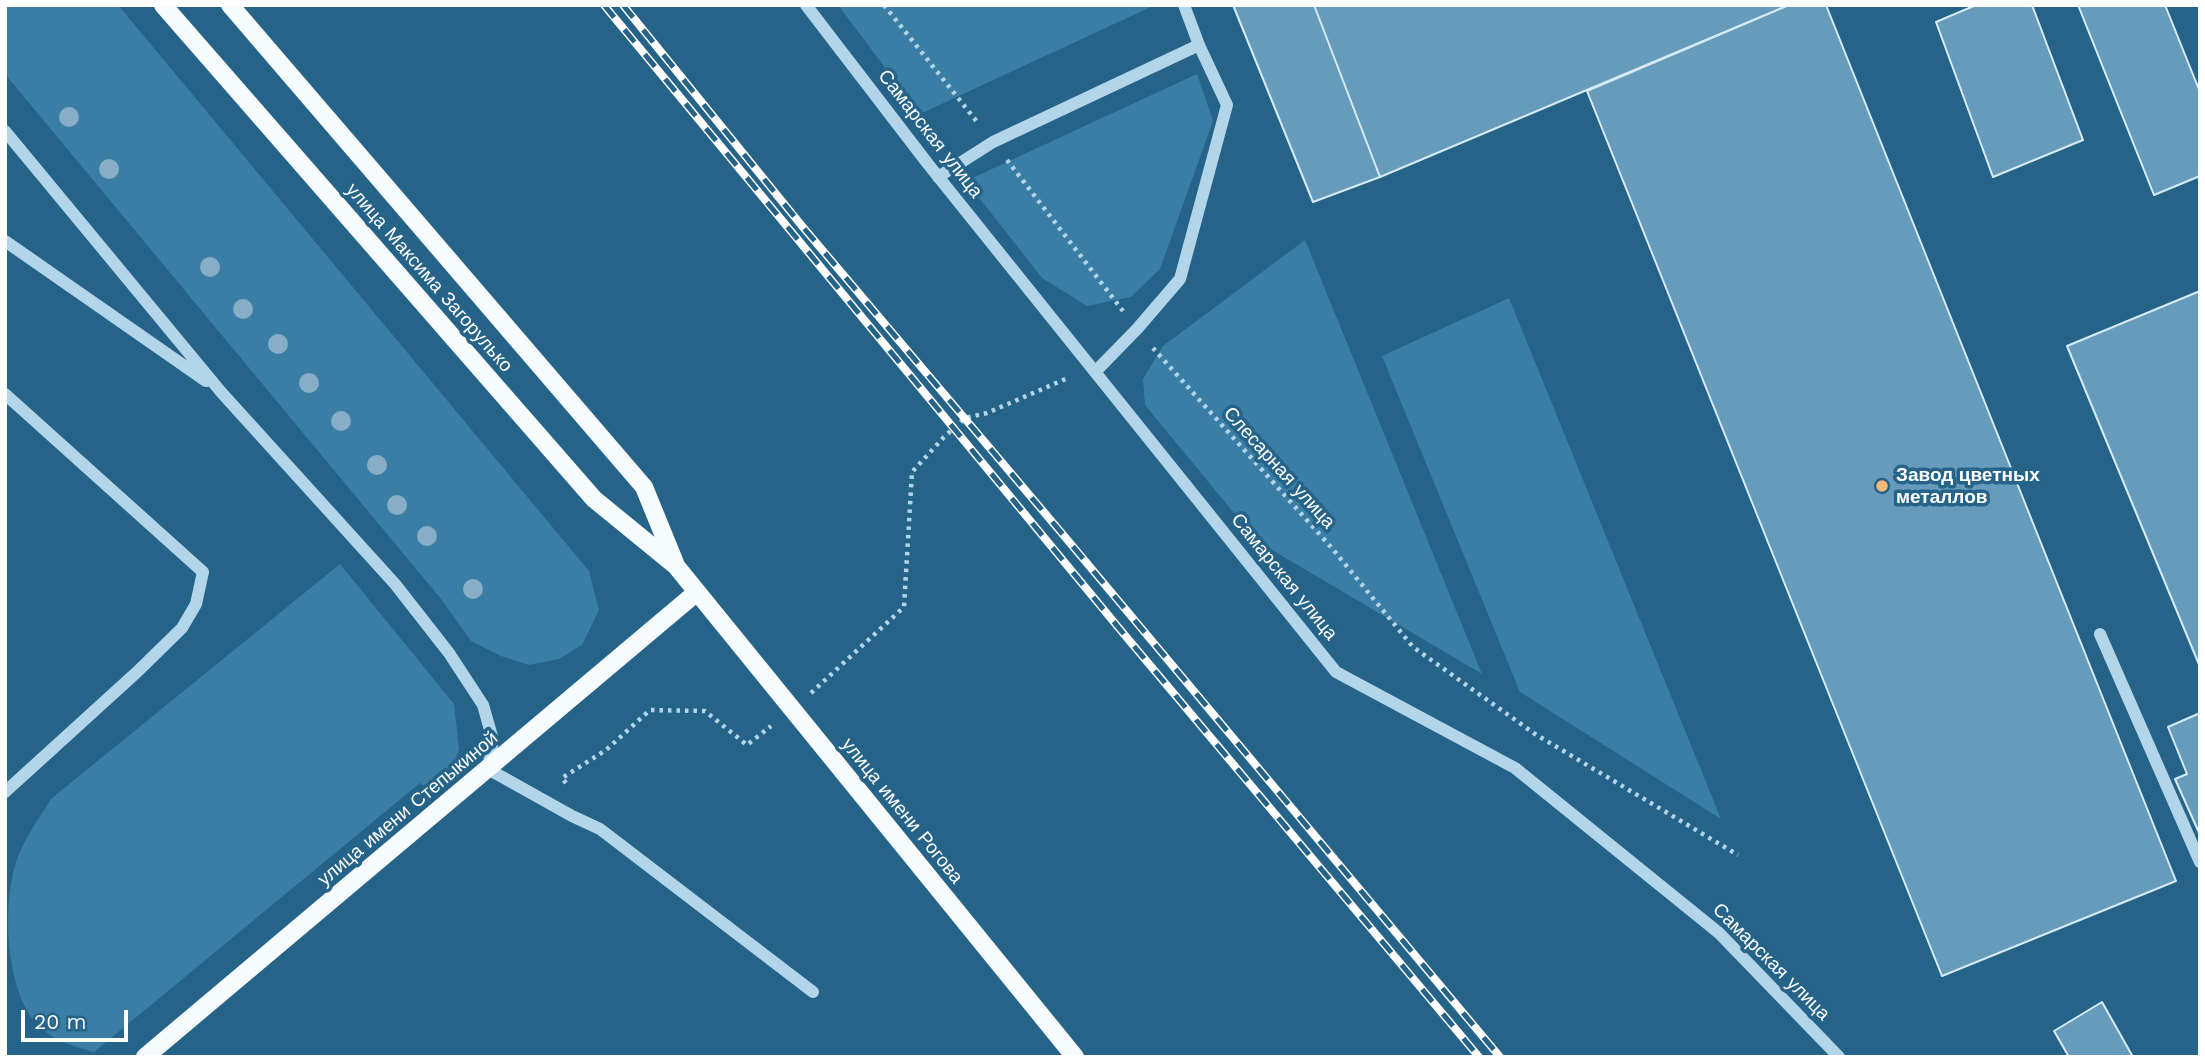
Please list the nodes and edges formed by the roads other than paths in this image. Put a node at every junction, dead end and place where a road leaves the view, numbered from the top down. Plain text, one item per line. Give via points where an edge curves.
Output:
1 (163, 5) edge
2 (230, 5) edge
3 (806, 5) edge
4 (1184, 5) edge
5 (1199, 45) junction
6 (5, 131) edge
7 (938, 177) junction
8 (5, 241) edge
9 (1093, 370) junction
10 (220, 391) junction
11 (5, 394) edge
12 (676, 566) junction
13 (697, 592) junction
14 (2100, 634) dead end
15 (488, 769) junction
16 (5, 792) edge
17 (2200, 863) edge
18 (813, 992) dead end
19 (145, 1057) edge
20 (1075, 1057) edge
21 (1839, 1057) edge

1 - 12 main road, улица Максима Загорулько via 594,499
2 - 12 main road, улица Максима Загорулько via 644,487
3 - 7 street, Самарская улица
4 - 5 street
5 - 7 street via 993,142
5 - 9 street via 1227,105 1180,279
6 - 10 street
7 - 9 street, Самарская улица
8 - 10 street
9 - 21 street, Самарская улица via 1336,672 1515,768 1719,933
10 - 15 street via 395,584 449,653 483,705 493,740
11 - 16 street via 203,572 196,604 182,628
12 - 13 main road, улица Максима Загорулько
13 - 15 main road, улица имени Степыкиной
13 - 20 main road, улица имени Рогова
14 - 17 street
15 - 18 street via 600,829
15 - 19 main road, улица имени Степыкиной

